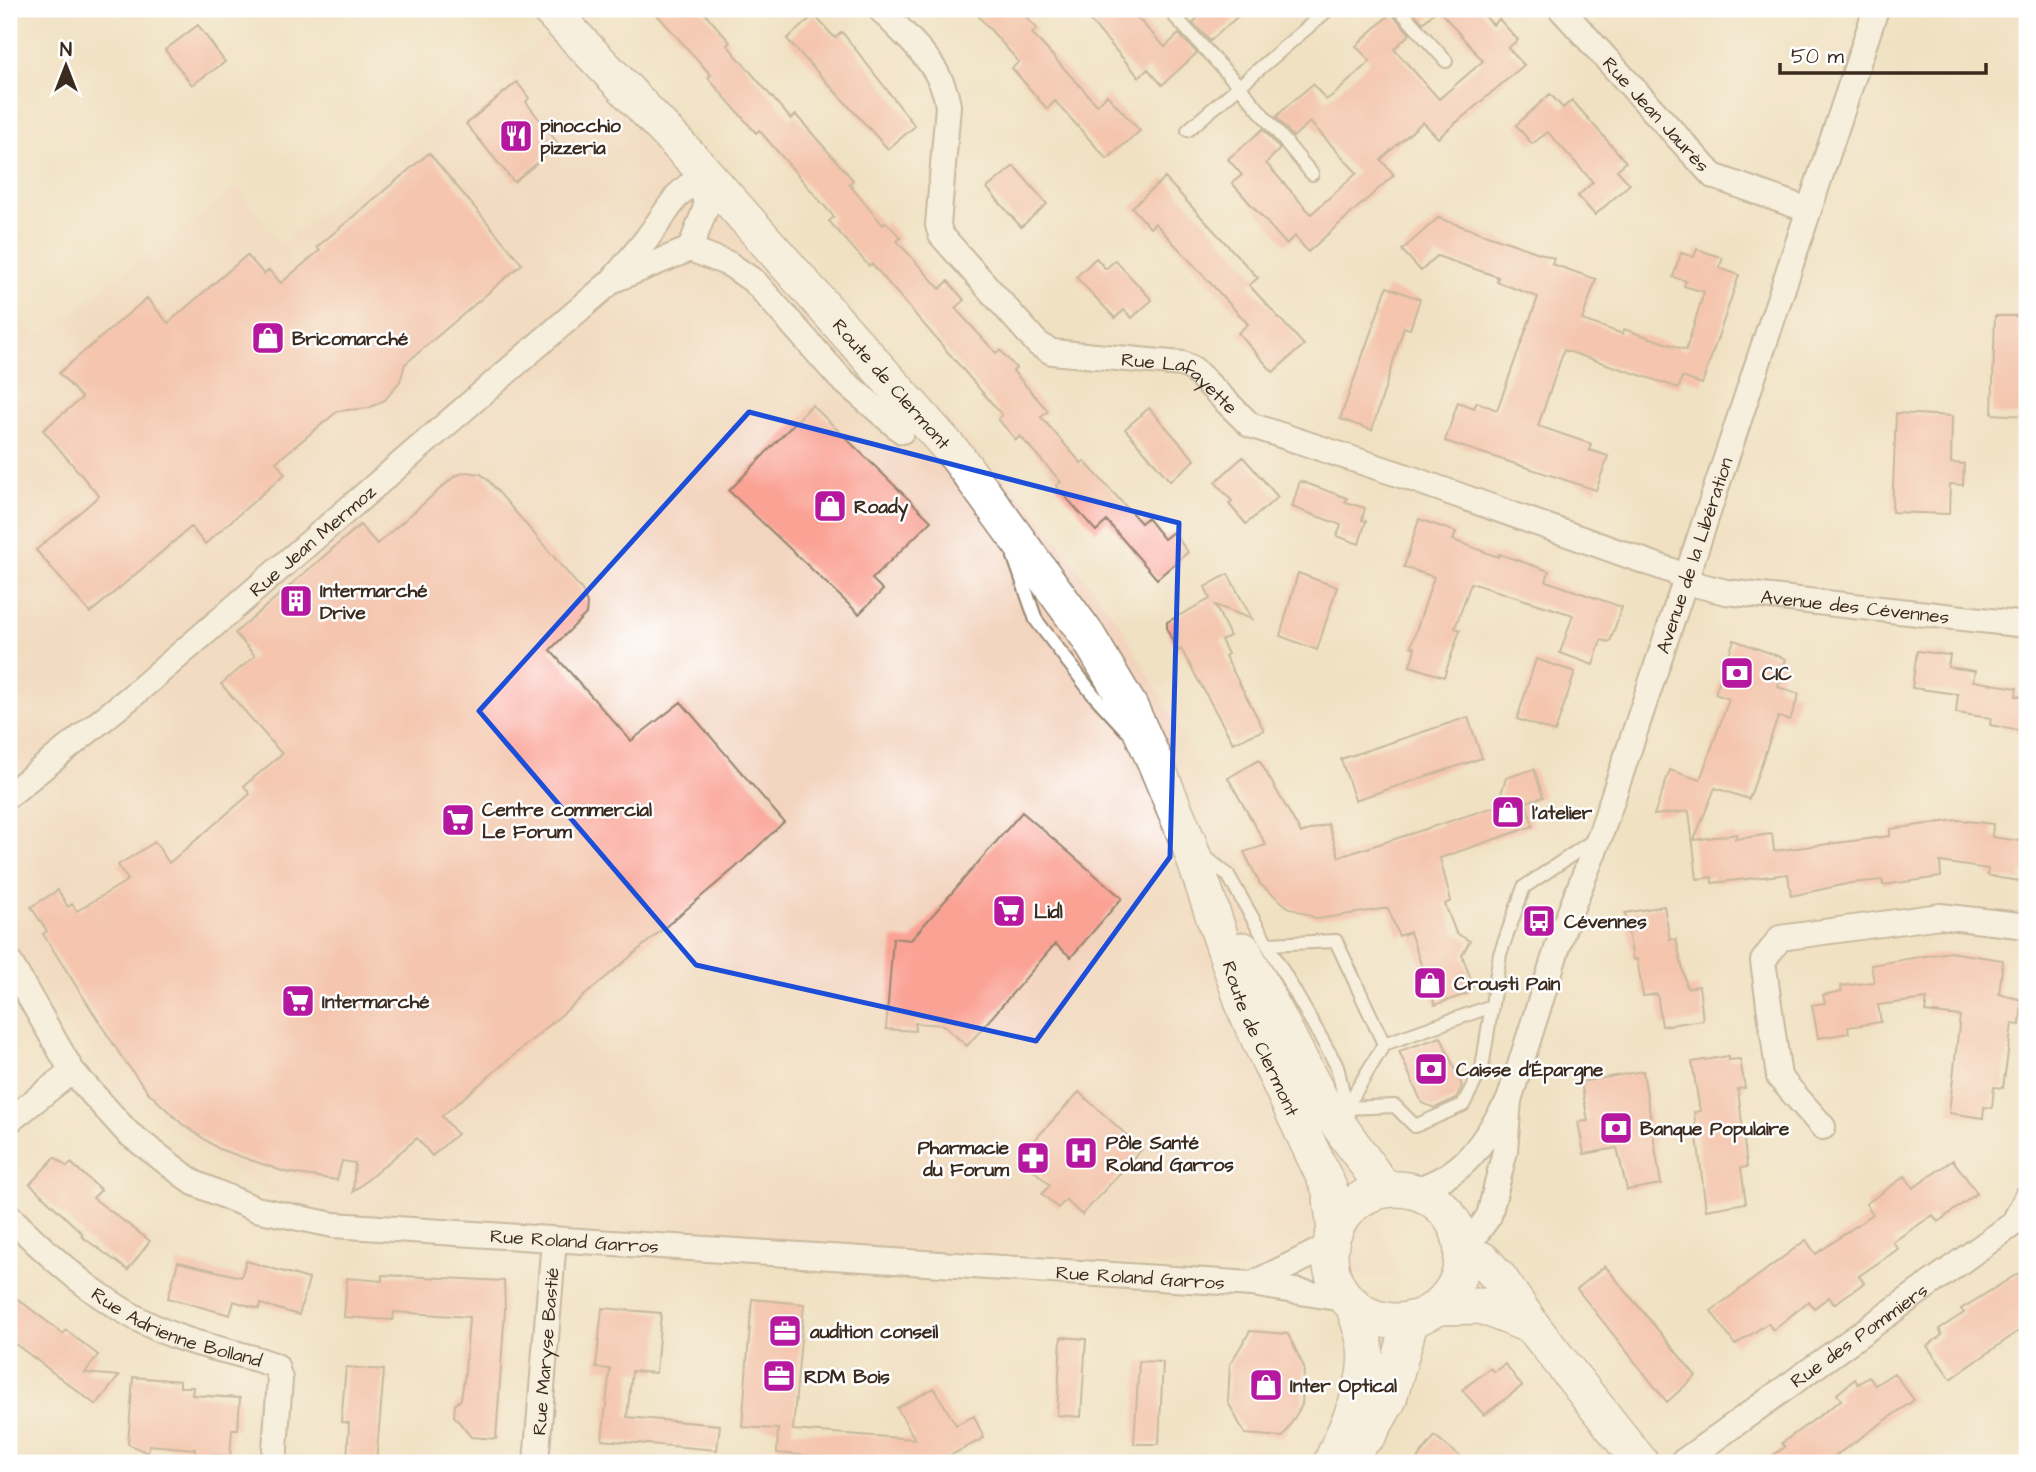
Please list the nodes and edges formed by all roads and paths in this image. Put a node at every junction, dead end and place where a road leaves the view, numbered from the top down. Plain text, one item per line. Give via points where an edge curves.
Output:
1 (534, 9) edge
2 (549, 9) edge
3 (880, 9) edge
4 (1168, 9) edge
5 (1329, 9) edge
6 (1399, 9) edge
7 (1561, 9) edge
8 (1876, 9) edge
9 (1446, 61) dead end
10 (1239, 86) junction
11 (1188, 130) dead end
12 (1312, 174) dead end
13 (704, 188) junction
14 (1808, 210) junction
15 (690, 248) junction
16 (612, 281) junction
17 (902, 431) junction
18 (1011, 550) junction
19 (1684, 579) junction
20 (1052, 584) junction
21 (2027, 625) edge
22 (1155, 762) junction
23 (9, 795) edge
24 (1600, 836) junction
25 (1189, 844) junction
26 (2027, 926) edge
27 (1267, 944) junction
28 (9, 961) edge
29 (1492, 1006) junction
30 (1384, 1044) junction
31 (72, 1071) junction
32 (1509, 1100) junction
33 (1346, 1108) junction
34 (9, 1121) edge
35 (1823, 1127) dead end
36 (1387, 1181) junction
37 (2027, 1198) edge
38 (9, 1216) edge
39 (1333, 1238) junction
40 (554, 1239) junction
41 (1463, 1252) junction
42 (1252, 1284) junction
43 (1351, 1302) junction
44 (1424, 1313) junction
45 (1533, 1327) junction
46 (274, 1463) edge
47 (536, 1463) edge
48 (1333, 1463) edge
49 (1641, 1463) edge
50 (1681, 1463) edge

1 - 13 main road, Route de Clermont
2 - 13 main road, Route de Clermont
3 - 19 street, Rue Lafayette via 938,72 945,88 941,235 1038,344 1052,352 1194,369 1250,425 1672,571
4 - 10 lane
5 - 10 lane
6 - 9 lane
7 - 14 street, Rue Jean Jaurès via 1713,176
8 - 14 street, Avenue de la Libération
10 - 11 lane
10 - 12 lane
13 - 15 street
13 - 16 street, Rue Jean Mermoz via 677,196
13 - 17 main road, Route de Clermont
13 - 20 main road, Route de Clermont via 958,458
14 - 19 street, Avenue de la Libération
15 - 16 street, Rue Jean Mermoz
15 - 17 street, Route de Clermont via 729,264 755,282 840,378
16 - 23 street, Rue Jean Mermoz via 132,696
17 - 18 main road, Route de Clermont
18 - 20 main road, Route de Clermont
18 - 22 lane via 1036,620 1092,693
19 - 21 street, Avenue des Cévennes via 1726,592
19 - 24 street, Avenue de la Libération
20 - 22 main road, Route de Clermont via 1130,707
22 - 25 main road, Route de Clermont
24 - 29 lane via 1524,887 1500,954
24 - 32 street, Avenue de la Libération via 1564,927
25 - 27 lane via 1228,875
25 - 36 main road, Route de Clermont via 1321,1100
25 - 39 main road, Route de Clermont via 1246,1012 1330,1190
26 - 35 street via 1940,916 1780,938 1763,961 1779,1077
27 - 30 lane via 1336,941
27 - 33 lane via 1337,1066
28 - 31 street, Rue Roland Garros
29 - 30 lane
29 - 33 lane via 1482,1068 1463,1105 1415,1126 1395,1106
30 - 33 lane
31 - 34 street
31 - 40 street, Rue Roland Garros via 128,1133 194,1183 256,1209 333,1225
32 - 36 street, Avenue de la Libération via 1471,1158 1439,1182
32 - 41 street, Avenue de la Libération via 1505,1151 1489,1216
33 - 36 lane
36 - 39 main road via 1346,1212
36 - 41 main road via 1432,1199 1448,1213
37 - 50 street, Rue des Pommiers via 2013,1224
38 - 46 street, Rue Adrienne Bolland via 51,1259 115,1306 177,1337 276,1366 280,1379
39 - 42 street, Rue Roland Garros
39 - 43 main road via 1331,1265 1337,1284
40 - 42 street, Rue Roland Garros
40 - 47 street, Rue Maryse Bastié
41 - 44 main road via 1451,1292
41 - 45 main road via 1483,1260
42 - 43 street, Rue Roland Garros
43 - 44 main road via 1370,1315 1390,1320
43 - 48 main road via 1365,1346 1365,1368
44 - 45 main road via 1482,1306
44 - 48 main road via 1389,1399 1369,1434
45 - 49 main road

